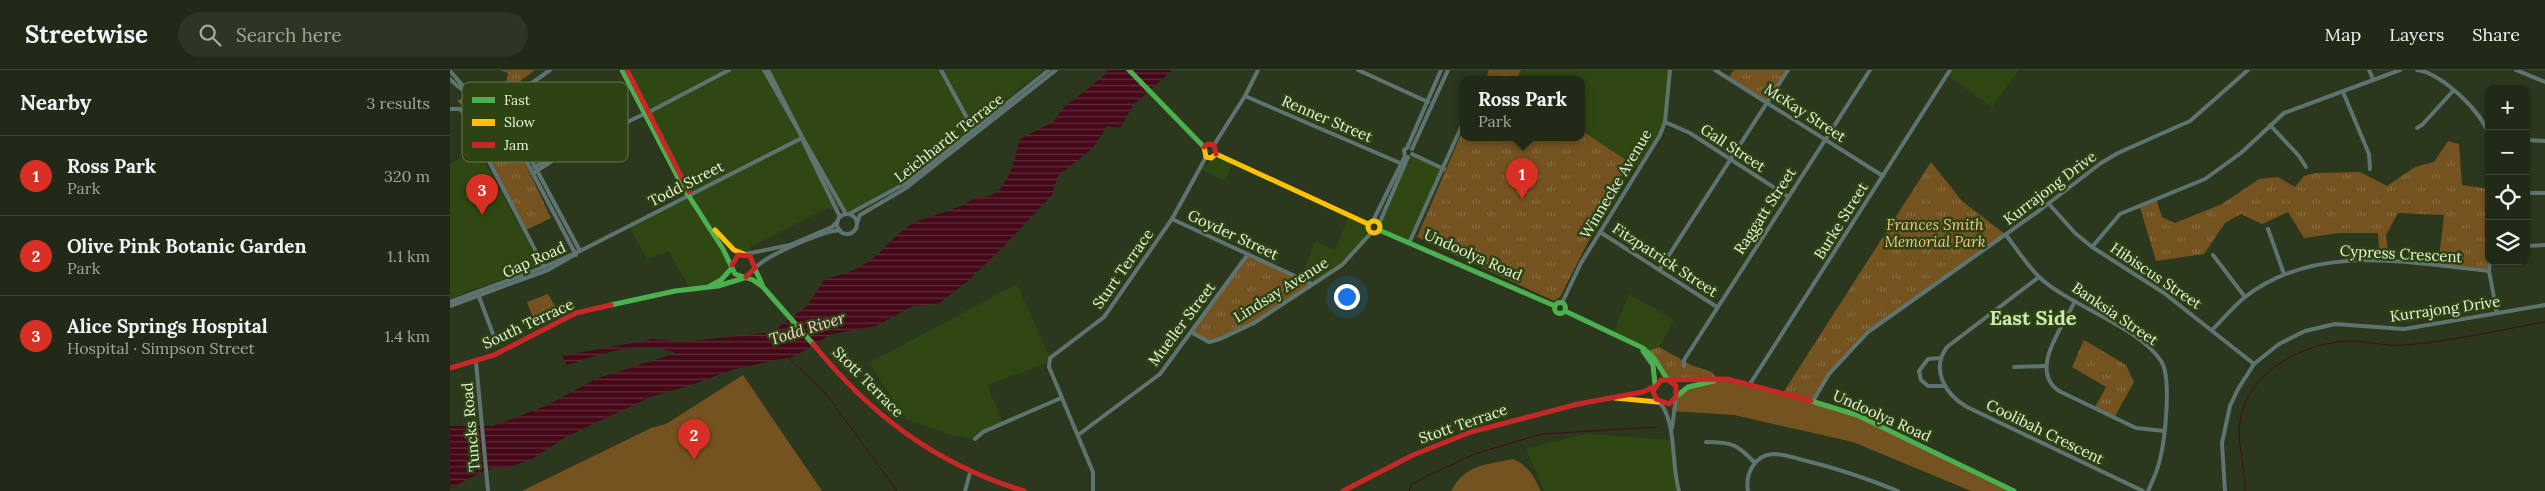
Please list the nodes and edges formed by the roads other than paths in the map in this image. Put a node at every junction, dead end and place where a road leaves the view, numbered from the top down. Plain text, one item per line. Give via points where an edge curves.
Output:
1 (550, 70) edge
2 (622, 70) edge
3 (628, 70) edge
4 (729, 70) edge
5 (764, 70) edge
6 (768, 70) edge
7 (941, 70) edge
8 (1049, 70) edge
9 (1056, 70) edge
10 (1129, 70) edge
11 (1258, 70) edge
12 (1358, 70) edge
13 (1441, 70) edge
14 (1448, 70) edge
15 (1670, 70) edge
16 (1715, 70) edge
17 (1788, 70) edge
18 (1870, 70) edge
19 (1950, 70) edge
20 (2248, 70) edge
21 (2370, 70) edge
22 (2400, 70) edge
23 (2417, 70) edge
24 (2516, 70) edge
25 (450, 71) edge
26 (450, 79) edge
27 (2373, 79) junction
28 (534, 82) edge
29 (2545, 82) edge
30 (462, 85) edge
31 (462, 91) edge
32 (2453, 91) junction
33 (2343, 92) junction
34 (1245, 96) junction
35 (1427, 101) junction
36 (1768, 102) junction
37 (1432, 104) junction
38 (450, 109) edge
39 (462, 111) edge
40 (647, 113) junction
41 (628, 122) edge
42 (1665, 122) junction
43 (2270, 125) junction
44 (2417, 128) dead end
45 (974, 130) junction
46 (1460, 130) edge
47 (2486, 130) edge
48 (802, 138) junction
49 (1825, 139) junction
50 (2530, 140) edge
51 (2545, 140) edge
52 (1214, 145) junction
53 (1204, 147) junction
54 (1410, 151) junction
55 (1216, 154) junction
56 (1406, 156) junction
57 (1206, 157) junction
58 (1730, 160) junction
59 (490, 162) edge
60 (529, 162) edge
61 (530, 162) edge
62 (549, 162) edge
63 (1400, 162) junction
64 (2306, 167) dead end
65 (1444, 169) junction
66 (2370, 169) dead end
67 (534, 170) junction
68 (1883, 176) junction
69 (2545, 192) edge
70 (2530, 193) edge
71 (689, 194) junction
72 (1787, 196) junction
73 (2048, 204) junction
74 (847, 214) junction
75 (703, 217) junction
76 (839, 219) junction
77 (1172, 219) junction
78 (857, 223) junction
79 (1370, 223) junction
80 (1379, 227) junction
81 (2268, 229) dead end
82 (840, 230) junction
83 (1600, 232) junction
84 (1371, 233) junction
85 (2006, 235) junction
86 (1410, 241) junction
87 (2545, 245) edge
88 (2530, 246) edge
89 (2092, 247) junction
90 (580, 251) junction
91 (575, 254) junction
92 (745, 254) junction
93 (1248, 254) junction
94 (2213, 255) dead end
95 (2490, 265) edge
96 (544, 268) junction
97 (732, 268) junction
98 (755, 268) junction
99 (1660, 269) junction
100 (2489, 270) junction
101 (2284, 274) junction
102 (745, 277) junction
103 (2039, 277) junction
104 (1312, 284) junction
105 (705, 288) junction
106 (766, 291) junction
107 (478, 293) junction
108 (2245, 297) junction
109 (465, 298) junction
110 (2075, 301) junction
111 (450, 302) edge
112 (1562, 303) junction
113 (2545, 305) edge
114 (450, 306) edge
115 (1555, 306) junction
116 (1717, 307) junction
117 (1565, 311) junction
118 (2497, 313) junction
119 (2213, 329) junction
120 (1192, 332) junction
121 (496, 342) dead end
122 (1633, 343) junction
123 (1941, 358) junction
124 (476, 362) junction
125 (2254, 364) junction
126 (1684, 366) dead end
127 (2045, 366) junction
128 (2014, 367) dead end
129 (450, 368) edge
130 (1668, 380) junction
131 (1735, 381) junction
132 (1750, 384) junction
133 (1654, 386) junction
134 (1943, 386) junction
135 (1676, 397) junction
136 (1061, 398) junction
137 (1599, 399) junction
138 (1812, 401) junction
139 (1660, 403) junction
140 (2164, 431) junction
141 (1078, 435) junction
142 (974, 439) dead end
143 (1671, 440) junction
144 (1706, 442) dead end
145 (1755, 463) junction
146 (970, 473) junction
147 (488, 491) edge
148 (965, 491) edge
149 (1024, 491) edge
150 (1093, 491) edge
151 (1343, 491) edge
152 (1679, 491) edge
153 (1748, 491) edge
154 (1898, 491) edge
155 (2014, 491) edge
156 (2143, 491) edge
157 (2148, 491) edge
158 (2225, 491) edge

1 - 28 street
2 - 40 main road
3 - 40 main road
4 - 40 street
5 - 48 street
6 - 48 street
7 - 45 street
8 - 45 street, Leichhardt Terrace
9 - 45 street, Leichhardt Terrace
10 - 53 main road
11 - 34 street
12 - 35 street
13 - 35 street
14 - 37 street
15 - 42 street, Winnecke Avenue
16 - 36 street, McKay Street
17 - 36 street
18 - 49 street, Raggatt Street
19 - 68 street, Burke Street
20 - 73 street, Kurrajong Drive via 2190,121 2116,154
21 - 27 street
22 - 27 street
23 - 32 street via 2437,78
24 - 29 street
25 - 30 street
26 - 31 street
27 - 33 street
32 - 44 street
32 - 47 street via 2481,117
33 - 43 street via 2296,107
33 - 66 street via 2369,154
34 - 52 street
34 - 63 street, Renner Street
35 - 37 street
35 - 54 street
36 - 49 street, McKay Street
36 - 58 street
37 - 54 street
38 - 39 street
40 - 41 street
40 - 71 main road
42 - 58 street, Gall Street via 1690,133
42 - 83 street, Winnecke Avenue via 1654,148
43 - 64 street
43 - 89 street via 2241,153 2205,179 2120,214
45 - 74 street, Leichhardt Terrace via 904,185
45 - 78 street, Leichhardt Terrace via 906,188 860,215
46 - 65 street
48 - 71 street, Todd Street
48 - 74 street
48 - 76 street
49 - 68 street, McKay Street
49 - 72 street, Raggatt Street
50 - 51 street
52 - 53 main road
52 - 55 main road
53 - 57 main road
54 - 56 street
54 - 56 street via 1404,150
54 - 65 street
55 - 57 main road
55 - 79 main road
56 - 63 street
56 - 80 street
57 - 77 street, Sturt Terrace
58 - 72 street, Gall Street
58 - 99 street
59 - 96 street
60 - 67 street
61 - 67 street
62 - 67 street
63 - 79 street
65 - 86 street
67 - 90 street
67 - 91 street
68 - 132 street, Burke Street
69 - 70 street
71 - 75 main road
71 - 90 street, Todd Street
72 - 116 street, Raggatt Street
73 - 85 street, Kurrajong Drive
73 - 89 street, Hibiscus Street
74 - 76 street
74 - 78 street
75 - 92 main road via 727,244
75 - 97 main road
76 - 82 street
76 - 92 street via 832,227 790,245
77 - 93 street, Goyder Street
77 - 136 street, Sturt Terrace via 1104,317 1050,358 1049,367
78 - 82 street via 850,233
79 - 80 main road, Undoolya Road
79 - 84 main road
80 - 84 main road
80 - 86 main road, Undoolya Road
81 - 101 street
82 - 98 street via 814,237 773,255
83 - 99 street, Fitzpatrick Street
83 - 112 street, Winnecke Avenue
84 - 104 street, Lindsay Avenue via 1342,265
85 - 103 street, Banksia Street
85 - 138 street, Kurrajong Drive via 1868,332 1829,374
86 - 115 main road, Undoolya Road
87 - 88 street
89 - 119 street, Hibiscus Street via 2164,292
90 - 91 street, Gap Road
91 - 96 street, Gap Road
91 - 107 street, Gap Road via 548,270
92 - 97 main road via 735,258
92 - 98 main road via 753,258
93 - 104 street, Goyder Street
93 - 120 street, Mueller Street
94 - 108 street
95 - 100 street
96 - 107 street, Gap Road
97 - 102 main road via 735,274
97 - 105 main road, South Terrace via 721,280
98 - 102 main road
98 - 106 main road, Stott Terrace
99 - 116 street, Fitzpatrick Street
100 - 101 street, Cypress Crescent via 2357,259 2320,262
100 - 118 street
101 - 108 street, Cypress Crescent
102 - 105 main road, South Terrace
102 - 106 main road, Stott Terrace via 756,281
103 - 110 street, Banksia Street
103 - 123 street, Coolibah Crescent via 1953,342
104 - 120 street, Lindsay Avenue via 1254,323 1220,339 1209,342
105 - 124 main road, South Terrace via 675,291 576,313 507,350
106 - 146 main road, Stott Terrace via 888,422 932,453
107 - 109 street, Gap Road
107 - 121 street
108 - 119 street, Cypress Crescent
109 - 111 street, Gap Road
109 - 114 street, Gap Road
110 - 127 street
110 - 140 street, Banksia Street via 2132,335 2162,362 2167,382
112 - 115 main road
112 - 117 main road
113 - 118 street, Kurrajong Drive
115 - 117 main road, Undoolya Road via 1558,313
116 - 126 street, Raggatt Street via 1684,360
117 - 122 main road
118 - 125 street, Kurrajong Drive via 2404,329 2349,324 2320,327 2279,344
119 - 125 street, Hibiscus Street
120 - 141 street, Mueller Street via 1160,374
122 - 130 main road via 1650,354
122 - 133 main road via 1653,365
123 - 134 street
123 - 134 street, Coolibah Crescent via 1923,362 1919,376 1928,386
124 - 129 main road, South Terrace
124 - 147 street, Tuncks Road
125 - 158 street, Kurrajong Drive via 2238,389 2223,430
127 - 128 street
127 - 140 street via 2047,379 2059,391 2136,428
130 - 131 main road, Undoolya Road via 1715,378
130 - 133 main road, Undoolya Road via 1661,380
130 - 135 main road via 1676,386
131 - 132 main road, Undoolya Road
131 - 135 main road, Undoolya Road via 1697,384 1682,390
132 - 138 main road, Undoolya Road
133 - 137 main road, Stott Terrace via 1646,391
133 - 139 main road via 1653,395
134 - 156 street, Coolibah Crescent via 1967,406
135 - 139 main road, Undoolya Road via 1669,404
135 - 143 street
136 - 141 street, Sturt Terrace
136 - 142 street
137 - 139 main road, Stott Terrace via 1640,399
137 - 151 main road, Stott Terrace via 1454,438 1413,454
138 - 155 main road, Undoolya Road via 1857,415
139 - 143 street via 1667,415
140 - 157 street, Banksia Street via 2158,468
141 - 150 street, Sturt Terrace via 1093,472
143 - 152 street
144 - 145 street via 1735,445
145 - 153 street via 1748,478
145 - 154 street via 1767,455 1782,455 1846,470
146 - 148 street
146 - 149 main road, Stott Terrace

